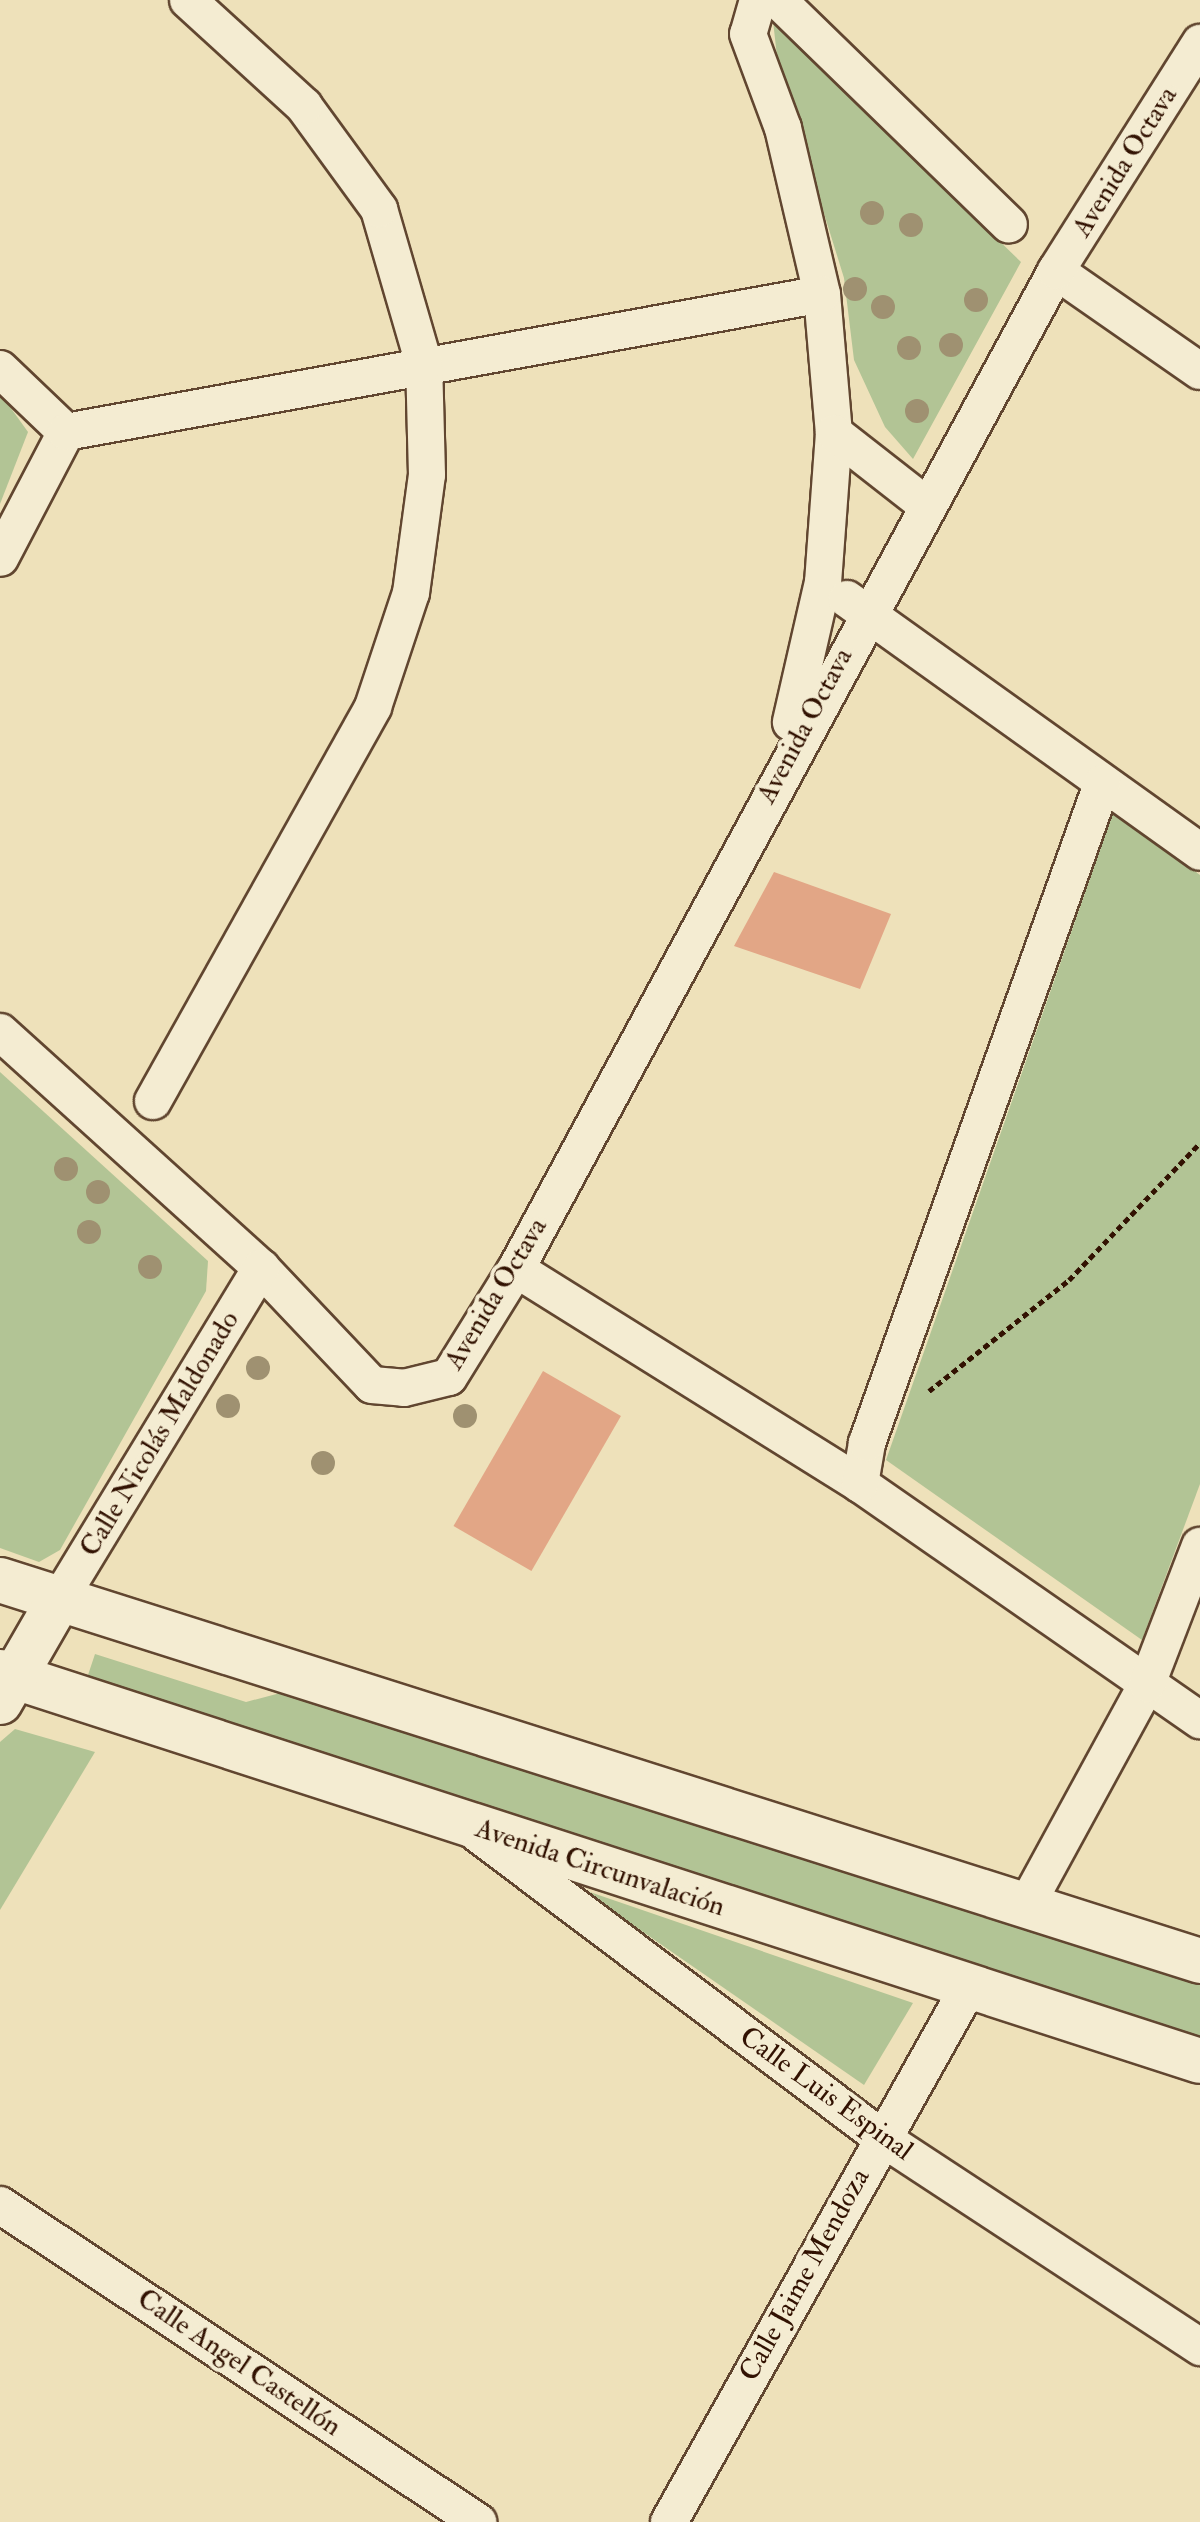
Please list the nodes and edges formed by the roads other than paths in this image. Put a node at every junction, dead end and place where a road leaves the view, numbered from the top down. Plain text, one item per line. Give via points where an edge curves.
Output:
1 (188, 0) edge
2 (758, 0) edge
3 (778, 0) edge
4 (1200, 43) edge
5 (1009, 225) dead end
6 (1056, 271) junction
7 (822, 294) junction
8 (424, 364) junction
9 (0, 369) edge
10 (1200, 371) edge
11 (66, 432) junction
12 (834, 433) junction
13 (926, 505) junction
14 (0, 558) edge
15 (823, 582) junction
16 (866, 613) junction
17 (1102, 784) junction
18 (772, 788) junction
19 (1200, 852) edge
20 (0, 1032) edge
21 (153, 1101) dead end
22 (261, 1268) junction
23 (516, 1269) junction
24 (860, 1484) junction
25 (1200, 1546) edge
26 (0, 1580) edge
27 (59, 1600) junction
28 (5, 1684) edge
29 (1147, 1684) junction
30 (1200, 1720) edge
31 (464, 1823) junction
32 (1026, 1906) junction
33 (1200, 1961) edge
34 (968, 1988) junction
35 (1200, 2061) edge
36 (882, 2138) junction
37 (0, 2205) edge
38 (1200, 2347) edge
39 (478, 2522) edge
40 (669, 2522) edge

1 - 8 street via 304,106 379,209
2 - 7 street via 748,34 783,128
3 - 5 street
4 - 6 street, Avenida Octava
6 - 10 street
6 - 13 street, Avenida Octava
7 - 8 street
7 - 12 street
8 - 11 street
8 - 21 street via 427,475 413,579 373,707
9 - 11 street
11 - 14 street
12 - 13 street
12 - 15 street
13 - 16 street, Avenida Octava
15 - 16 street
15 - 18 street
16 - 17 street
16 - 18 street, Avenida Octava
17 - 19 street
17 - 24 street via 867,1443
18 - 23 street, Avenida Octava
20 - 22 street
22 - 23 street, Avenida Octava via 372,1385 404,1388 449,1377
22 - 27 street, Calle Nicolás Maldonado
23 - 24 street
24 - 29 street
25 - 29 street
26 - 27 main road
27 - 28 main road
27 - 32 main road
28 - 31 main road, Avenida Circunvalación
29 - 30 street
29 - 32 street
31 - 34 main road, Avenida Circunvalación
31 - 36 street, Calle Luis Espinal
32 - 33 main road
34 - 35 main road, Avenida Circunvalación
34 - 36 street, Calle Jaime Mendoza
36 - 38 street, Calle Luis Espinal
36 - 40 street, Calle Jaime Mendoza
37 - 39 street, Calle Angel Castellón

